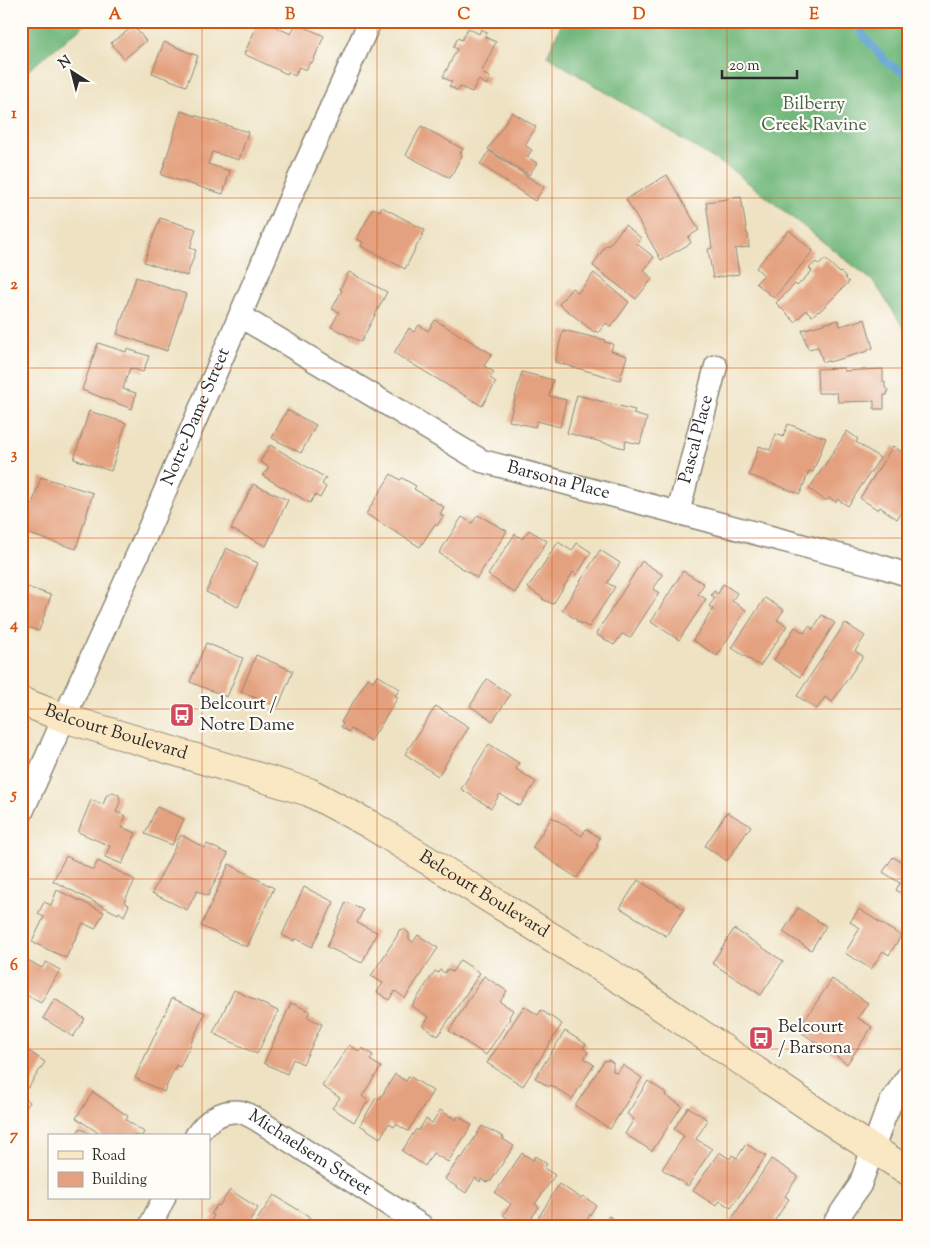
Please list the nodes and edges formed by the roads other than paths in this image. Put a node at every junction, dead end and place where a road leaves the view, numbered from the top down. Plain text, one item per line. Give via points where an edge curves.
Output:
1 (370, 21) edge
2 (240, 316) junction
3 (716, 366) dead end
4 (678, 513) junction
5 (908, 575) edge
6 (21, 700) edge
7 (64, 718) junction
8 (21, 814) edge
9 (908, 1076) edge
10 (197, 1134) edge
11 (873, 1148) junction
12 (908, 1171) edge
13 (163, 1200) edge
14 (150, 1226) edge
15 (422, 1226) edge
16 (832, 1226) edge

1 - 2 street, Notre-Dame Street
2 - 4 street, Barsona Place via 482,461
2 - 7 street, Notre-Dame Street
3 - 4 street, Pascal Place
4 - 5 street, Barsona Place
6 - 7 street, Belcourt Boulevard
7 - 8 street, Notre-Dame Street
7 - 11 street, Belcourt Boulevard via 309,792 369,824 629,986
9 - 11 street via 891,1102
10 - 15 street, Michaelsem Street via 207,1121 222,1114 241,1112
11 - 12 street, Belcourt Boulevard
11 - 16 street via 860,1185
13 - 14 street

